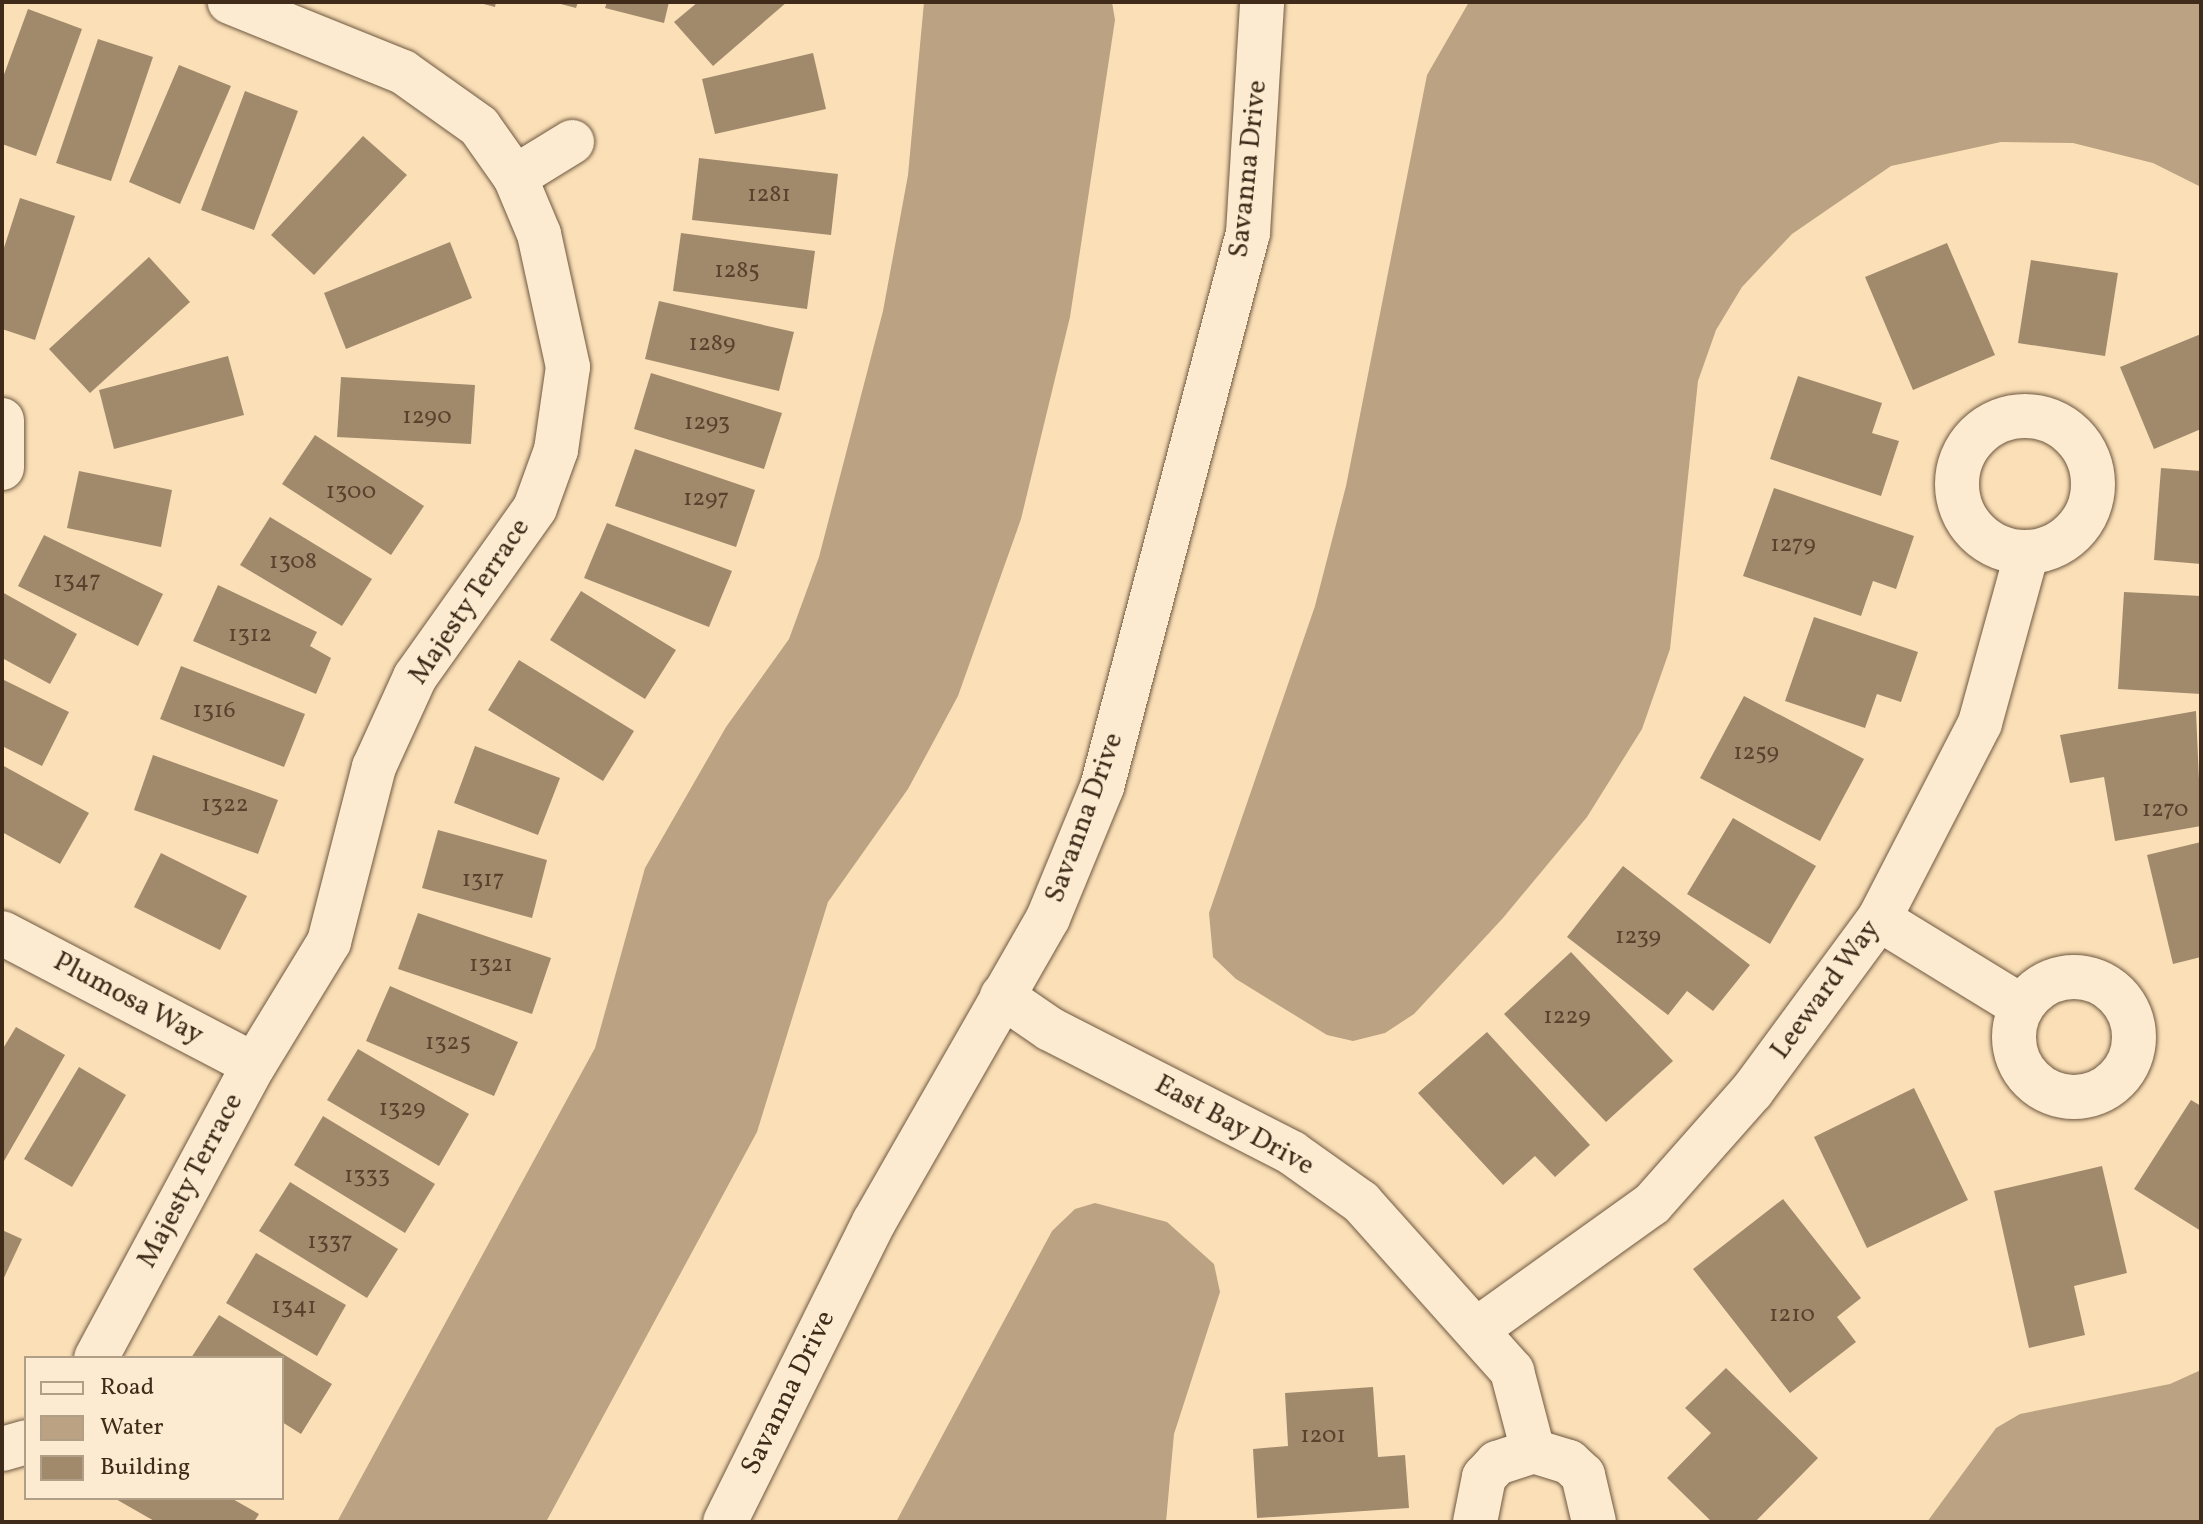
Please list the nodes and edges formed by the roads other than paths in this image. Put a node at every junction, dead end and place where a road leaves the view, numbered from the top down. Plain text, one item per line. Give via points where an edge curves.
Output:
1 (230, 2) edge
2 (1262, 2) edge
3 (572, 142) dead end
4 (515, 177) junction
5 (2, 420) edge
6 (2, 468) edge
7 (2027, 552) dead end
8 (1879, 919) junction
9 (2, 933) edge
10 (1002, 996) junction
11 (2021, 1006) dead end
12 (254, 1065) junction
13 (1480, 1327) junction
14 (97, 1356) edge
15 (24, 1443) edge
16 (2, 1449) edge
17 (1533, 1451) junction
18 (725, 1522) edge
19 (1475, 1522) edge
20 (1594, 1522) edge

1 - 4 street, Majesty Terrace via 403,72 479,126
2 - 10 street, Savanna Drive via 1248,233 1190,469 1102,787 1048,918
3 - 4 street
4 - 12 street, Majesty Terrace via 557,293 568,367 556,450 535,508 415,677 374,767 329,942
5 - 6 street
7 - 8 street, Leeward Way via 2022,591 1980,723
8 - 11 street
8 - 13 street, Leeward Way via 1752,1091 1652,1204
9 - 12 street, Plumosa Way
10 - 13 street, East Bay Drive via 1059,1034 1292,1153 1361,1202
10 - 18 street, Savanna Drive via 874,1222
12 - 14 street, Majesty Terrace
13 - 17 street, East Bay Drive via 1512,1371
15 - 16 street
17 - 19 street via 1505,1459 1484,1477
17 - 20 street via 1569,1462 1583,1475

